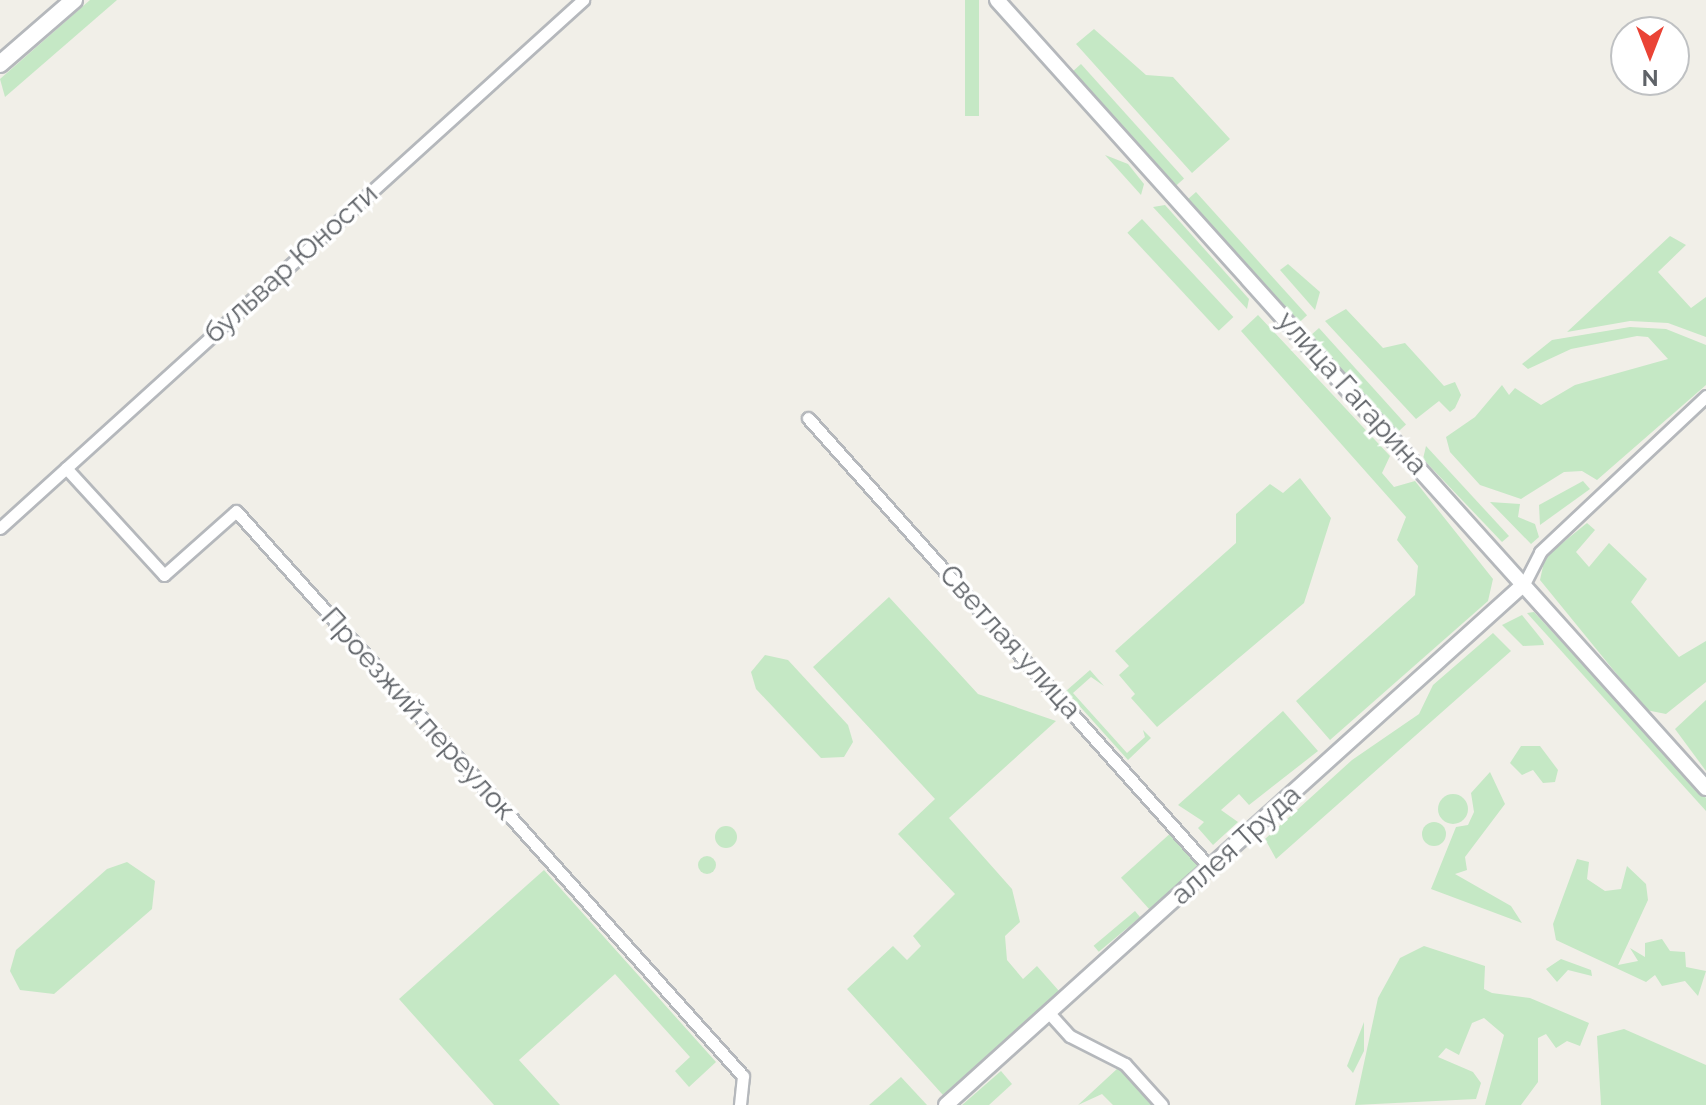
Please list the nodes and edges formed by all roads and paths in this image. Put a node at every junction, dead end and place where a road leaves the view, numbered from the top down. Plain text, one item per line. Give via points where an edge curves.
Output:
1 (74, 0) edge
2 (583, 0) edge
3 (997, 0) edge
4 (0, 64) edge
5 (1706, 396) edge
6 (808, 418) dead end
7 (66, 468) junction
8 (0, 528) edge
9 (1524, 584) junction
10 (1706, 788) edge
11 (1210, 868) junction
12 (1049, 1013) junction
13 (740, 1105) edge
14 (946, 1105) edge
15 (1162, 1105) edge

1 - 4 main road
2 - 7 street, бульвар Юности
3 - 9 street, улица Гагарина
5 - 9 street via 1540,552
6 - 11 street, Светлая улица
7 - 8 street, бульвар Юности
7 - 13 street, Проезжий переулок via 164,575 236,511 743,1076
9 - 10 street, улица Гагарина
9 - 11 street, аллея Труда
11 - 12 street, аллея Труда
12 - 14 street, аллея Труда
12 - 15 street via 1070,1036 1125,1064

